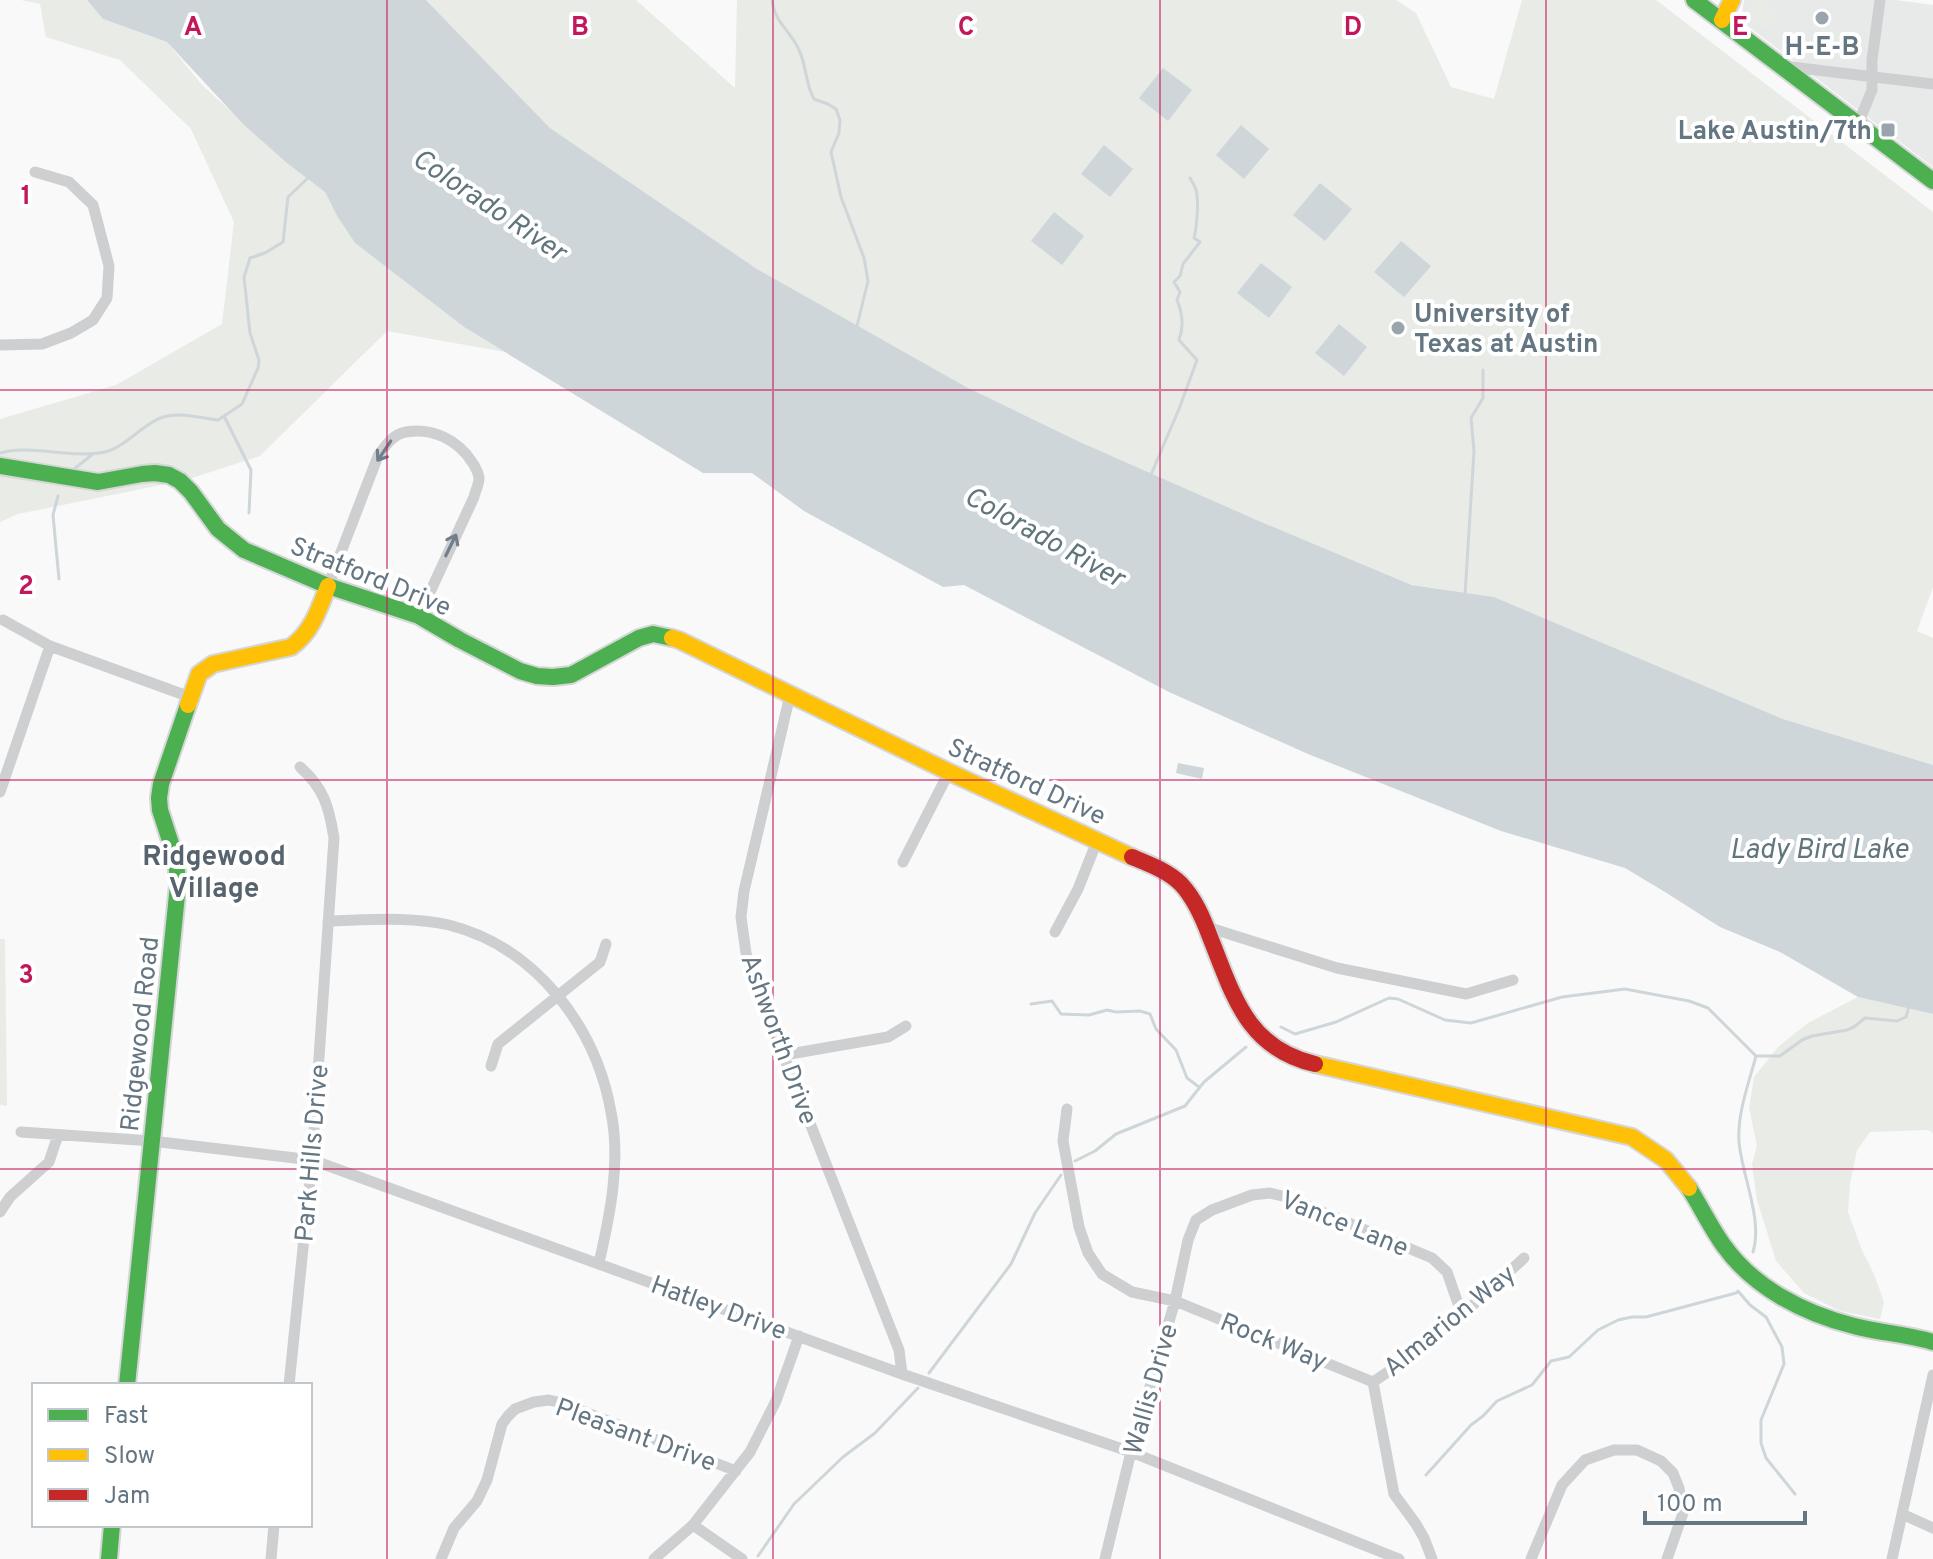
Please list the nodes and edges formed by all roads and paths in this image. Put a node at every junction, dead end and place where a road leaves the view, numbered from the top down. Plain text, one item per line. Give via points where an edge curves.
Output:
1 (1694, 0) edge
2 (1732, 0) edge
3 (1880, 0) edge
4 (1722, 20) junction
5 (1778, 65) junction
6 (1871, 77) junction
7 (1933, 84) edge
8 (1858, 124) junction
9 (35, 172) dead end
10 (1933, 181) edge
11 (0, 345) edge
12 (0, 466) edge
13 (328, 586) junction
14 (419, 616) junction
15 (3, 620) dead end
16 (50, 646) junction
17 (790, 695) junction
18 (190, 697) junction
19 (300, 767) dead end
20 (949, 772) junction
21 (0, 792) edge
22 (1097, 841) junction
23 (903, 862) dead end
24 (328, 921) junction
25 (1207, 927) junction
26 (1055, 932) dead end
27 (606, 944) dead end
28 (1513, 980) dead end
29 (558, 995) junction
30 (906, 1026) dead end
31 (784, 1055) junction
32 (491, 1066) dead end
33 (1067, 1109) dead end
34 (21, 1132) dead end
35 (58, 1135) junction
36 (152, 1141) junction
37 (312, 1160) junction
38 (0, 1212) edge
39 (1196, 1220) joint
40 (1524, 1258) dead end
41 (599, 1263) junction
42 (1175, 1301) junction
43 (1462, 1315) junction
44 (799, 1336) junction
45 (1933, 1342) edge
46 (902, 1374) junction
47 (1933, 1375) edge
48 (1373, 1382) junction
49 (127, 1383) edge
50 (289, 1383) edge
51 (1131, 1452) junction
52 (736, 1471) junction
53 (1902, 1514) junction
54 (693, 1525) junction
55 (112, 1527) edge
56 (274, 1527) edge
57 (1933, 1528) edge
58 (109, 1559) edge
59 (271, 1559) edge
60 (441, 1559) edge
61 (654, 1559) edge
62 (742, 1559) edge
63 (1105, 1559) edge
64 (1399, 1559) edge
65 (1432, 1559) edge
66 (1531, 1559) edge
67 (1667, 1559) edge
68 (1892, 1559) edge

1 - 4 street
2 - 4 street
3 - 6 street
4 - 5 street
5 - 6 street
5 - 8 street
6 - 7 street
6 - 8 street via 1872,90
8 - 10 street
9 - 11 street via 69,182 93,205 109,266 107,298 93,320 71,333 42,344
12 - 13 street, Stratford Drive via 98,482 169,475 191,492 231,541
13 - 14 street, Stratford Drive
14 -> 13 street via 479,478 474,464 452,440 424,432 392,438 378,456
13 - 18 street, Ridgewood Road via 300,642 213,664 199,674
14 - 17 street, Stratford Drive via 537,676 571,675 653,634 679,640
15 - 16 street
16 - 18 street
16 - 21 street
17 - 20 street, Stratford Drive
17 - 31 street, Ashworth Drive via 741,917 755,983
18 - 36 street, Ridgewood Road via 159,798 178,885
19 - 24 street, Park Hills Drive via 319,787 331,818
20 - 22 street, Stratford Drive
20 - 23 street
22 - 25 street, Stratford Drive via 1174,878 1192,897
22 - 26 street
24 - 29 street via 408,919 449,925 487,938 527,963
24 - 37 street, Park Hills Drive
25 - 28 street via 1337,968 1466,994
25 - 45 street, Stratford Drive via 1238,1006 1256,1031 1282,1051 1308,1062 1632,1137 1676,1170 1714,1234 1769,1288 1843,1323
27 - 29 street via 600,962
29 - 32 street via 498,1044
29 - 41 street via 585,1036 612,1113 610,1217
30 - 31 street via 888,1037
31 - 46 street, Ashworth Drive via 899,1350
33 - 42 street, Rock Way via 1063,1141 1088,1253 1102,1274 1132,1292
34 - 35 street, Hatley Drive
35 - 36 street, Hatley Drive
35 - 38 street via 49,1162
36 - 37 street, Hatley Drive
36 - 49 street, Ridgewood Road
37 - 41 street, Hatley Drive
37 - 50 street, Park Hills Drive
39 - 42 street, Wallis Drive
39 - 43 street, Vance Lane via 1252,1195 1287,1197 1432,1258 1447,1272
40 - 43 street, Almarion Way
41 - 44 street, Hatley Drive
42 - 48 street, Rock Way
42 - 51 street, Wallis Drive
43 - 48 street, Almarion Way
44 - 46 street, Hatley Drive
44 - 52 street via 776,1401
46 - 51 street, Hatley Drive
47 - 53 street
48 - 65 street, Almarion Way via 1394,1494
51 - 63 street, Wallis Drive
51 - 64 street, Hatley Drive
52 - 54 street
52 - 60 street, Pleasant Drive via 562,1403 534,1402 515,1409 502,1424 487,1480 454,1528
53 - 57 street
53 - 68 street
54 - 61 street
54 - 62 street
55 - 58 street
56 - 59 street
66 - 67 street via 1562,1485 1585,1460 1614,1450 1637,1450 1673,1473 1683,1513

